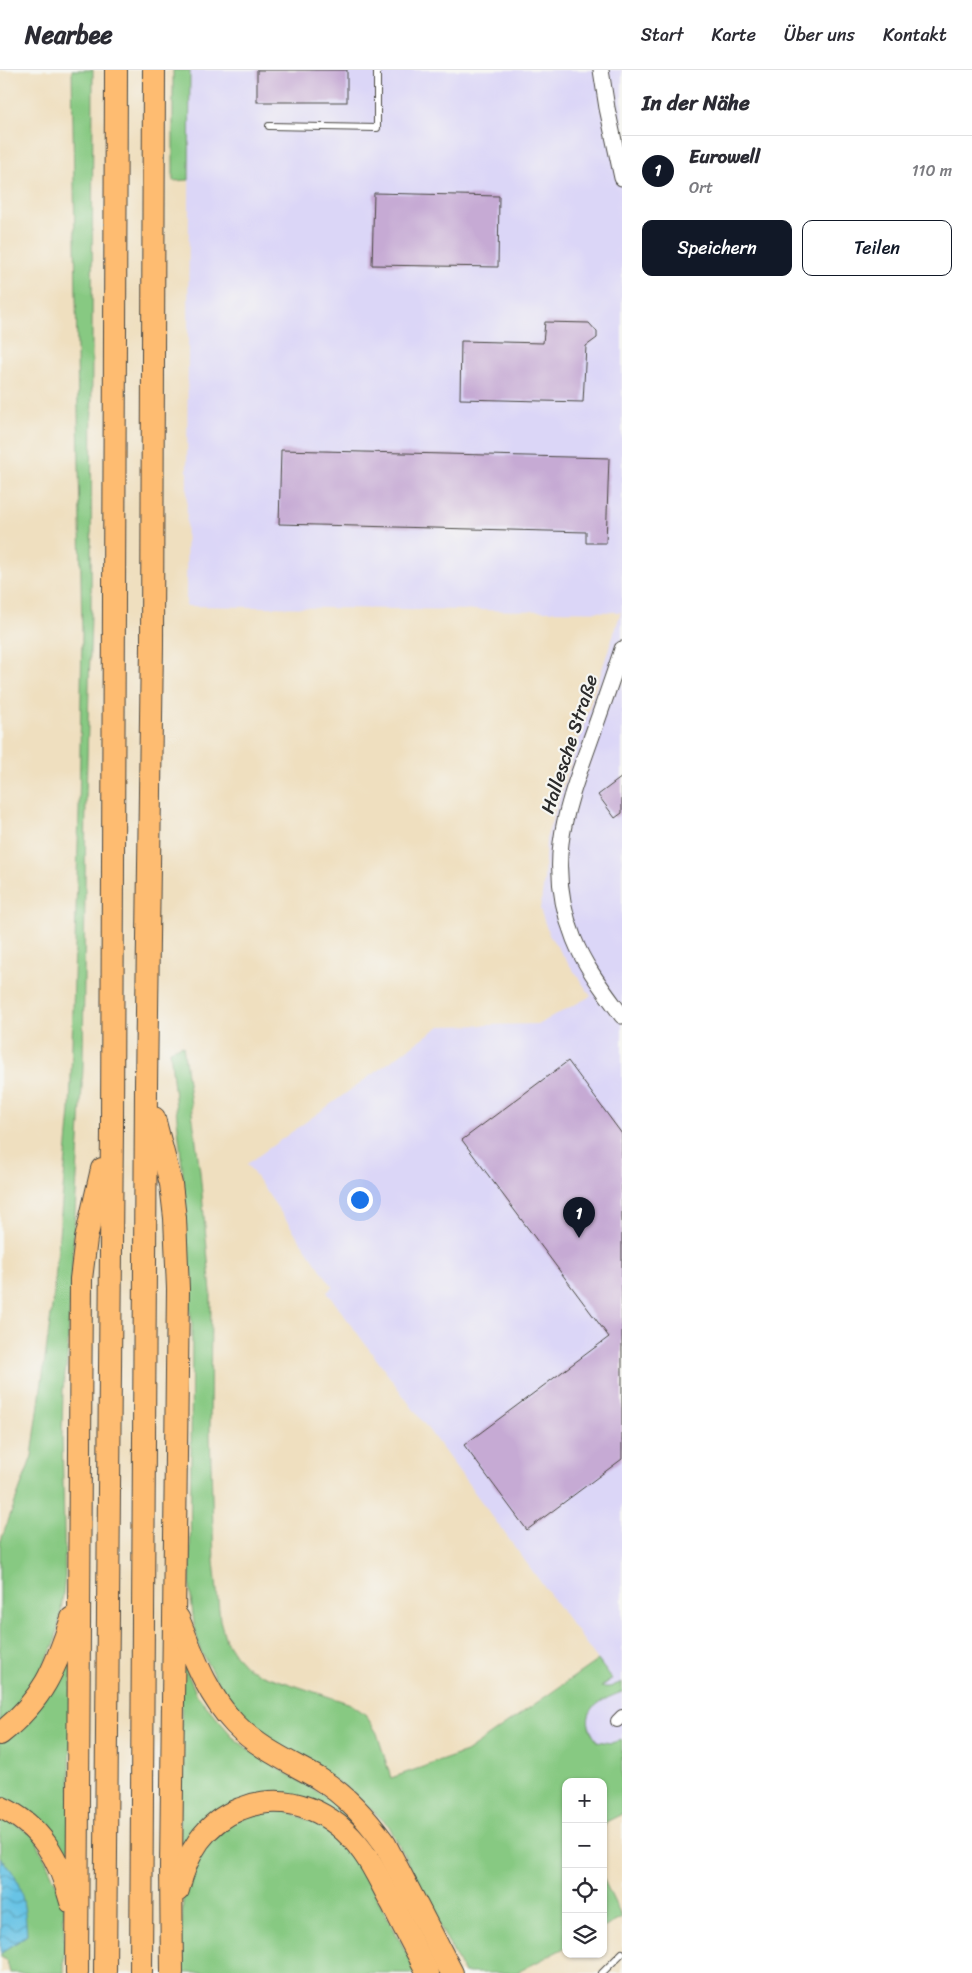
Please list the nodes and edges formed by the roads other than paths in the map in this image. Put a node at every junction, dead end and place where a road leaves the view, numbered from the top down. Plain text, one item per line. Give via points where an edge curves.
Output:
1 (116, 70) edge
2 (154, 70) edge
3 (377, 70) edge
4 (601, 70) edge
5 (268, 126) dead end
6 (622, 178) edge
7 (622, 649) edge
8 (622, 1016) edge
9 (146, 1086) junction
10 (112, 1127) junction
11 (78, 1600) junction
12 (174, 1608) junction
13 (0, 1734) edge
14 (0, 1807) edge
15 (171, 1920) junction
16 (77, 1924) junction
17 (622, 1953) edge
18 (77, 1973) edge
19 (105, 1973) edge
20 (141, 1973) edge
21 (172, 1973) edge
22 (428, 1973) edge
23 (452, 1973) edge
24 (602, 1973) edge

1 - 10 highway
2 - 9 highway via 152,644
3 - 5 lane via 377,128
4 - 6 street
7 - 8 street, Hallesche Straße via 565,816 560,866 564,908 575,940 593,975
9 - 12 highway via 171,1184 175,1218 178,1290
9 - 20 highway
10 - 11 highway via 86,1239 81,1279
10 - 19 highway
11 - 13 highway via 49,1680 24,1713
11 - 16 highway
12 - 15 highway
12 - 23 highway via 214,1697 237,1726 341,1794 372,1826 385,1844
14 - 16 highway via 34,1828 52,1852 68,1890
15 - 21 highway
15 - 22 highway via 188,1858 212,1826 247,1806 289,1802 317,1810 341,1826 364,1853
16 - 18 highway
17 - 24 lane

